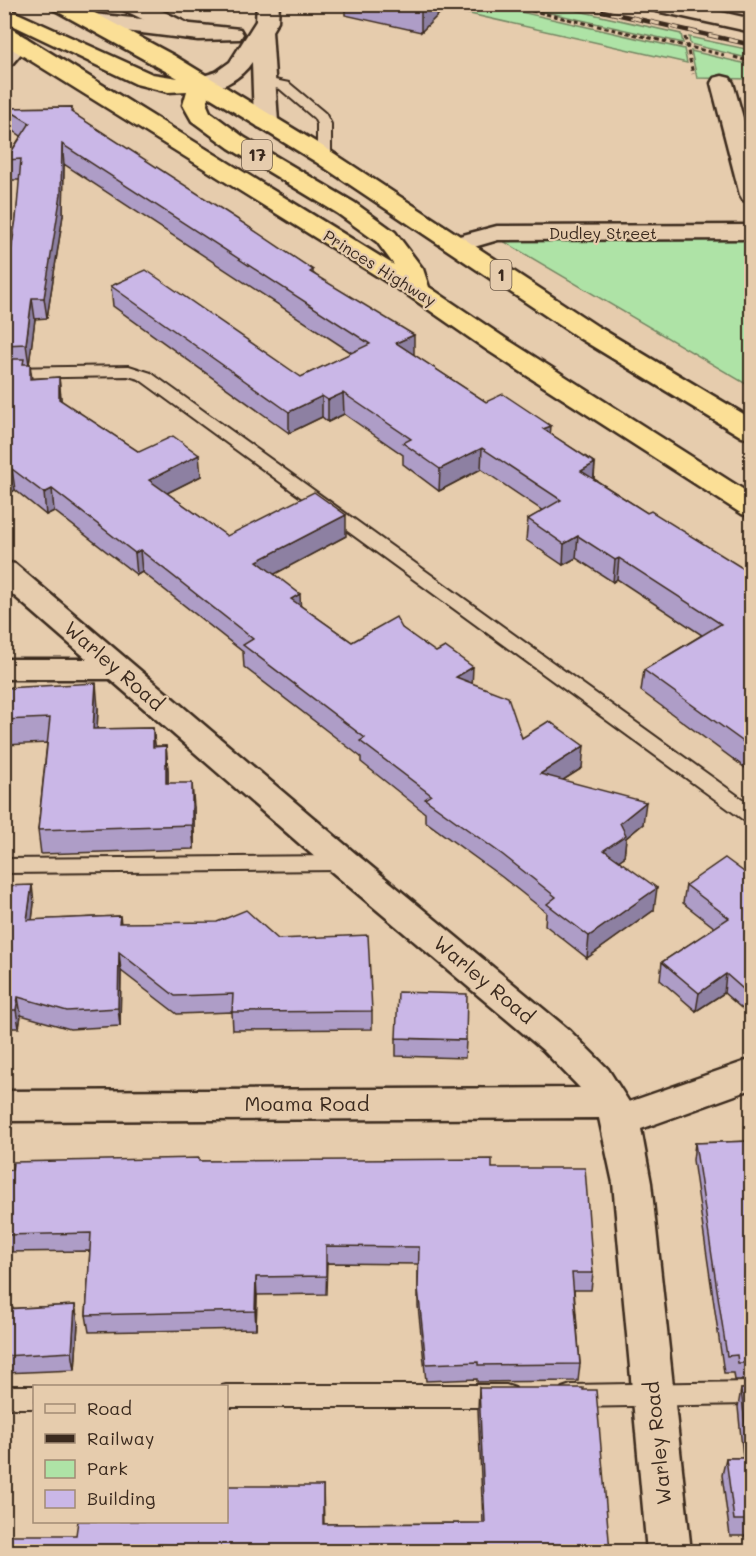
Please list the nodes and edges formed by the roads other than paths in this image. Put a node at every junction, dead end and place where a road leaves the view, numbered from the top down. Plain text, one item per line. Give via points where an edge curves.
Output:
1 (61, 4) edge
2 (130, 4) edge
3 (262, 4) edge
4 (268, 4) edge
5 (655, 4) edge
6 (4, 14) edge
7 (93, 21) junction
8 (752, 26) edge
9 (261, 31) junction
10 (185, 32) junction
11 (232, 34) junction
12 (9, 45) edge
13 (265, 82) junction
14 (200, 83) junction
15 (722, 83) dead end
16 (266, 122) junction
17 (324, 157) junction
18 (382, 195) junction
19 (752, 195) edge
20 (346, 208) junction
21 (752, 232) edge
22 (457, 244) junction
23 (418, 291) junction
24 (4, 373) edge
25 (752, 431) edge
26 (752, 508) edge
27 (4, 571) edge
28 (4, 669) edge
29 (117, 669) junction
30 (752, 816) edge
31 (344, 863) junction
32 (4, 866) edge
33 (752, 1074) edge
34 (4, 1106) edge
35 (615, 1112) junction
36 (752, 1393) edge
37 (653, 1394) junction
38 (228, 1396) edge
39 (4, 1397) edge
40 (33, 1397) edge
41 (669, 1551) edge

1 - 7 highway, 1
2 - 10 street
3 - 11 street, 17
4 - 9 street, 17 via 267,21
5 - 8 street
6 - 14 highway via 144,79 175,85
7 - 10 street
7 - 14 highway, 1
9 - 13 street, 17
9 - 14 street via 232,72 218,80
10 - 11 street
11 - 14 street, 17
12 - 23 highway, Princes Highway
13 - 16 street, 17
13 - 17 lane via 284,86 320,116 324,124
14 - 16 highway, 1
14 - 20 highway, 17 via 195,105 204,120
15 - 19 street
16 - 17 highway, 1
17 - 18 highway, 1
18 - 20 highway
18 - 22 highway, 1
20 - 23 highway, 17 via 393,244 410,269
21 - 22 street, Dudley Street via 497,233
22 - 25 highway, 1 via 588,332
23 - 26 highway, Princes Highway
24 - 30 lane via 129,371 145,376
27 - 29 street, Warley Road
28 - 29 street
29 - 31 street, Warley Road
31 - 32 lane
31 - 35 street, Warley Road via 556,1040 595,1079
33 - 35 street, Moama Road
34 - 35 street, Moama Road
35 - 37 street, Warley Road via 633,1183
36 - 37 lane
37 - 38 lane
37 - 41 street, Warley Road
39 - 40 lane

